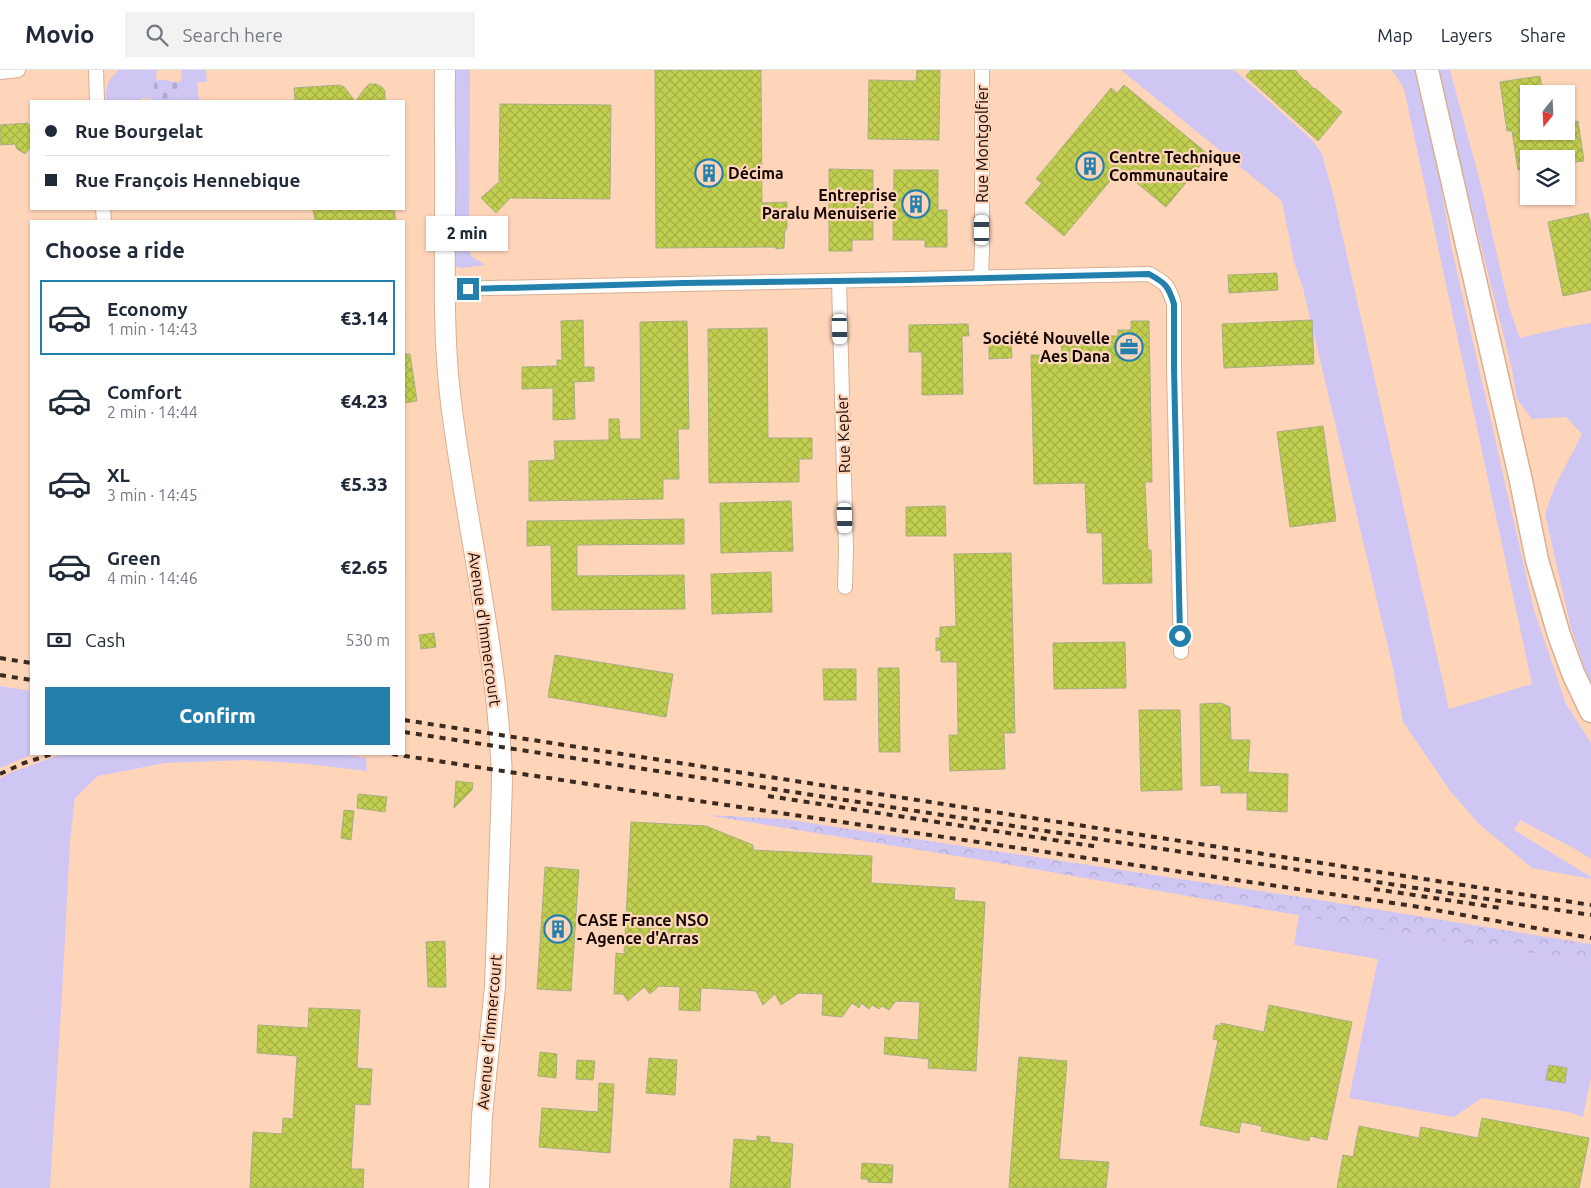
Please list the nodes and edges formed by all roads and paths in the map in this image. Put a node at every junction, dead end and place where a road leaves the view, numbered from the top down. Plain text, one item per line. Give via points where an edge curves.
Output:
1 (18, 70) edge
2 (96, 70) edge
3 (445, 70) edge
4 (982, 70) edge
5 (1427, 70) edge
6 (0, 72) edge
7 (97, 100) edge
8 (981, 278) junction
9 (839, 281) junction
10 (444, 289) junction
11 (845, 587) dead end
12 (1181, 652) dead end
13 (1591, 711) edge
14 (479, 1188) edge

1 - 6 street
2 - 7 street
3 - 10 main road, Avenue d'Immercourt
4 - 8 street, Rue Montgolfier
5 - 13 main road via 1537,560 1558,635
8 - 9 street
8 - 12 street via 1149,274 1165,283 1171,294 1174,304
9 - 10 street
9 - 11 street, Rue Kepler
10 - 14 main road, Avenue d'Immercourt via 450,394 493,678 501,754 495,987 482,1116

